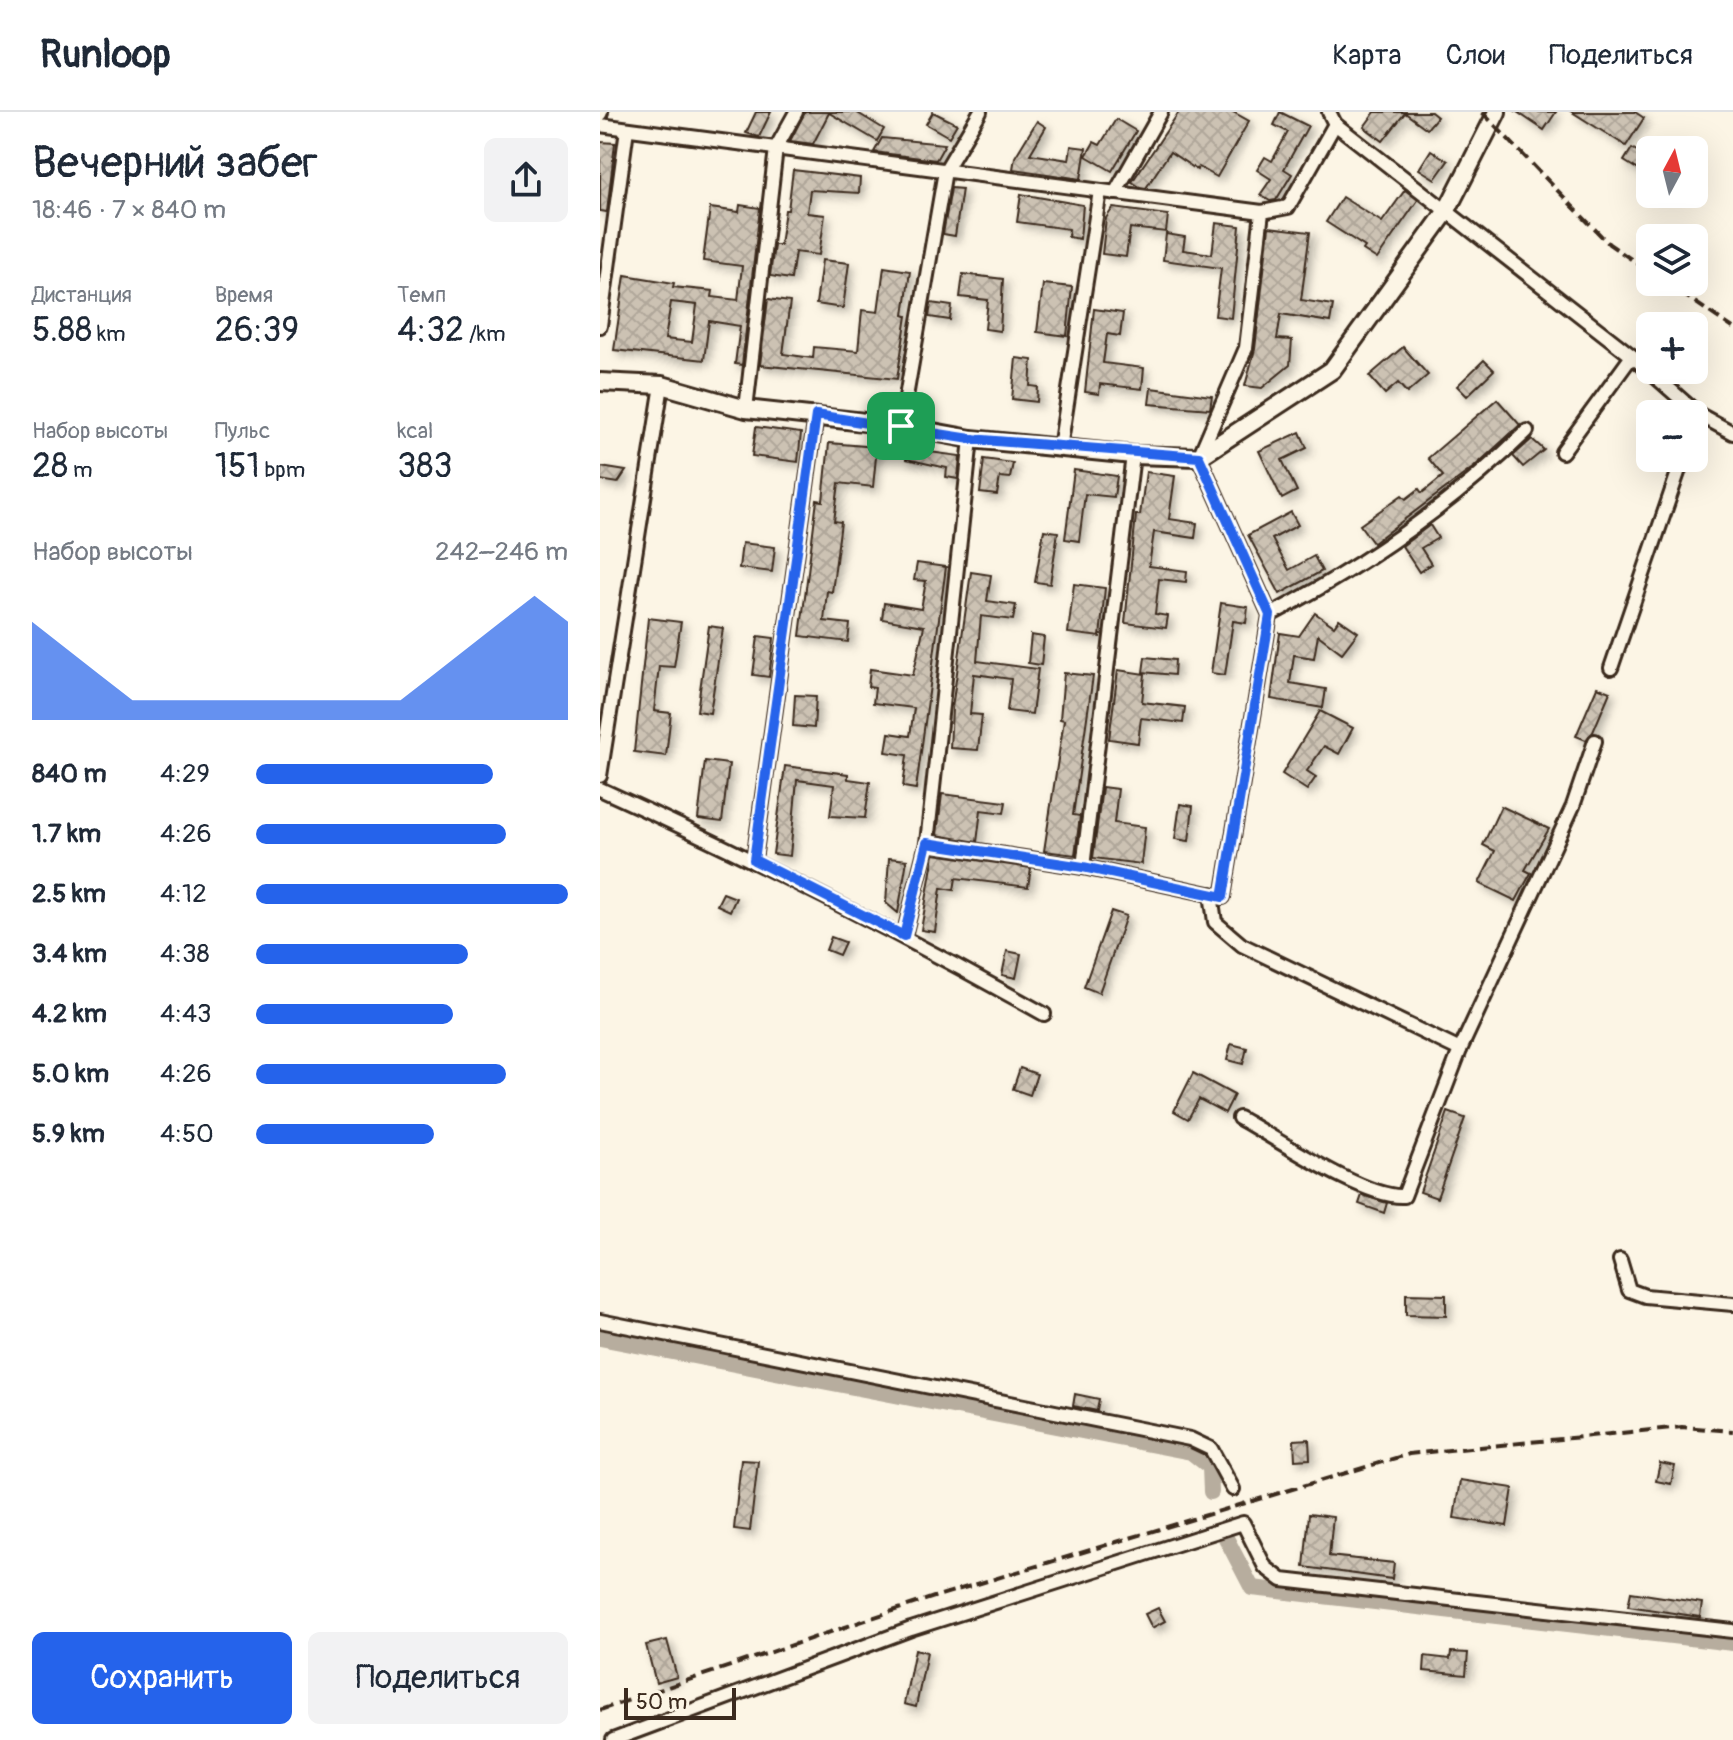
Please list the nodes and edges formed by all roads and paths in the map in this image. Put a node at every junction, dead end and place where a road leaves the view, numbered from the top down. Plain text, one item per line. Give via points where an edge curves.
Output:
1 (796, 112) edge
2 (980, 112) edge
3 (1161, 112) edge
4 (1497, 112) edge
5 (1332, 118) edge
6 (600, 125) edge
7 (627, 129) junction
8 (776, 148) junction
9 (945, 171) junction
10 (1100, 191) junction
11 (1115, 193) junction
12 (1262, 212) junction
13 (1446, 212) junction
14 (600, 326) edge
15 (1632, 356) junction
16 (600, 382) edge
17 (662, 385) junction
18 (1676, 400) edge
19 (746, 409) junction
20 (816, 415) junction
21 (1708, 424) edge
22 (901, 426) junction
23 (1527, 431) dead end
24 (1733, 433) edge
25 (971, 439) junction
26 (1060, 448) junction
27 (1562, 452) dead end
28 (1133, 455) junction
29 (1199, 457) junction
30 (1678, 472) edge
31 (1270, 615) junction
32 (1611, 668) dead end
33 (1595, 741) dead end
34 (600, 776) edge
35 (600, 789) edge
36 (927, 843) junction
37 (754, 860) junction
38 (1083, 867) junction
39 (1211, 894) junction
40 (904, 936) junction
41 (1044, 1014) dead end
42 (1460, 1050) junction
43 (1239, 1118) dead end
44 (1620, 1260) dead end
45 (1733, 1304) edge
46 (600, 1321) edge
47 (1233, 1489) dead end
48 (1733, 1631) edge
49 (613, 1740) edge

1 - 8 street
2 - 9 street
3 - 11 street
4 - 13 street
5 - 12 street via 1288,207
5 - 13 street
6 - 7 street
7 - 8 street
7 - 14 street
8 - 9 street
8 - 19 street
9 - 10 street
9 - 22 street
10 - 11 street
10 - 26 street
11 - 12 street
12 - 29 street via 1246,348
13 - 15 street
13 - 29 street via 1332,370
15 - 18 street
15 - 27 street
16 - 17 street
17 - 19 street
17 - 34 street
19 - 20 street
20 - 22 street
20 - 37 street
21 - 24 street
22 - 25 street
23 - 31 street via 1479,478 1339,579
25 - 26 street
25 - 36 street
26 - 28 street
28 - 29 street
28 - 38 street
29 - 31 street
30 - 32 street
31 - 39 street via 1223,897
33 - 42 street via 1573,806
35 - 37 street
36 - 38 street
36 - 40 street
37 - 40 street
38 - 39 street
39 - 42 street via 1215,922 1242,945
40 - 41 street
42 - 43 street via 1404,1196 1355,1183
44 - 45 street via 1629,1290
46 - 47 street via 1190,1439 1211,1449
48 - 49 street via 1282,1580 1265,1567 1243,1523 911,1629

